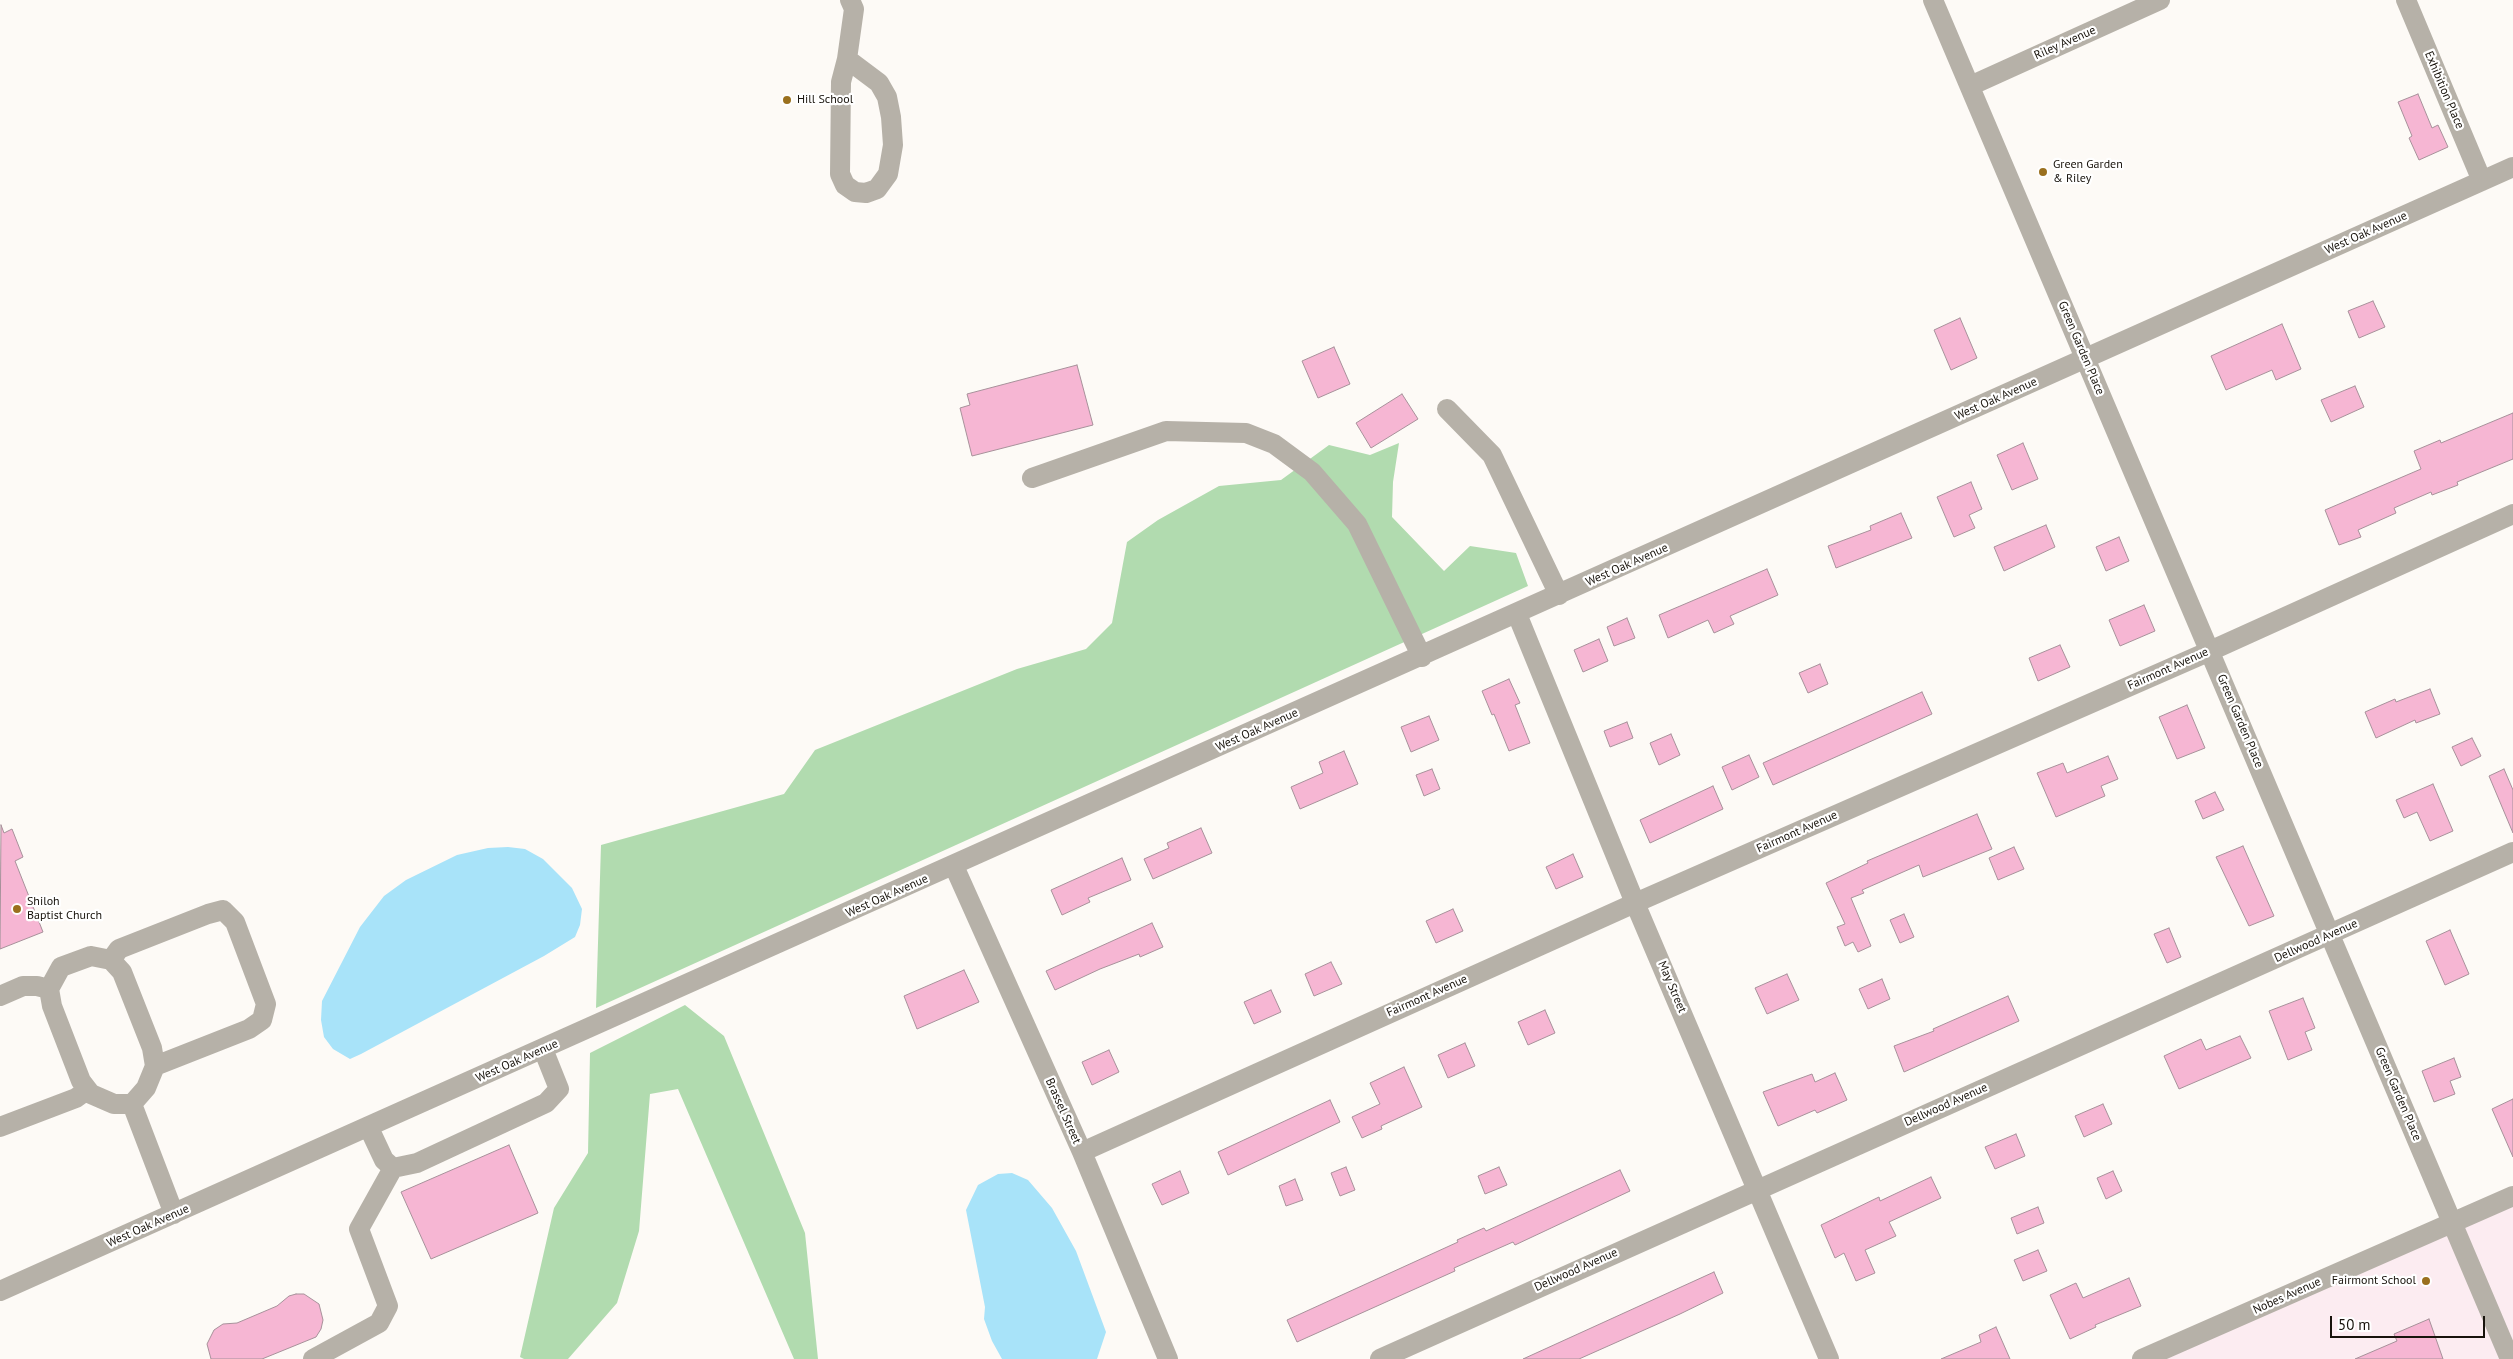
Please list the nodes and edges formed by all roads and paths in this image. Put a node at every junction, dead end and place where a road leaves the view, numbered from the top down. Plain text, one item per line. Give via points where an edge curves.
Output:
1 (850, 0) edge
2 (1933, 0) edge
3 (2160, 0) edge
4 (2406, 0) edge
5 (847, 59) junction
6 (1970, 86) junction
7 (2513, 167) edge
8 (2482, 181) junction
9 (2086, 359) junction
10 (1447, 409) dead end
11 (1032, 478) dead end
12 (2513, 514) edge
13 (1559, 595) junction
14 (1517, 614) junction
15 (2210, 651) junction
16 (1422, 657) junction
17 (2513, 852) edge
18 (954, 866) junction
19 (1635, 902) junction
20 (2330, 935) junction
21 (111, 960) junction
22 (49, 989) junction
23 (0, 996) edge
24 (543, 1049) junction
25 (155, 1066) junction
26 (87, 1090) junction
27 (132, 1104) junction
28 (0, 1127) edge
29 (369, 1128) junction
30 (1082, 1152) junction
31 (393, 1168) junction
32 (1758, 1189) junction
33 (2512, 1200) edge
34 (174, 1214) junction
35 (2453, 1223) junction
36 (0, 1291) edge
37 (313, 1359) edge
38 (1168, 1359) edge
39 (1380, 1359) edge
40 (1829, 1359) edge
41 (2142, 1359) edge
42 (2510, 1359) edge

1 - 5 street via 854,9
2 - 6 street, Green Garden Place
3 - 6 street, Riley Avenue
4 - 8 street, Exhibition Place
5 - 5 street via 841,82 840,174 845,185 854,192 866,193 877,189 888,174 893,145 891,117 887,97 879,83
6 - 9 street, Green Garden Place
7 - 8 street, West Oak Avenue
8 - 9 street, West Oak Avenue
9 - 13 street, West Oak Avenue
9 - 15 street, Green Garden Place
10 - 13 street via 1492,455
11 - 16 street via 1166,431 1246,433 1274,444 1312,472 1357,524
12 - 15 street, Fairmont Avenue
13 - 14 street, West Oak Avenue
14 - 16 street, West Oak Avenue
14 - 19 street, May Street
15 - 19 street, Fairmont Avenue
15 - 20 street, Green Garden Place
16 - 18 street, West Oak Avenue
17 - 20 street, Dellwood Avenue
18 - 24 street, West Oak Avenue
18 - 30 street, Brassel Street
19 - 30 street, Fairmont Avenue
19 - 32 street, May Street
20 - 32 street, Dellwood Avenue
20 - 35 street, Green Garden Place
21 - 22 street via 91,956 61,967
21 - 25 street via 122,972 152,1048
21 - 25 street via 119,949 208,914 223,910 235,922 266,1004 262,1020 249,1029
22 - 23 street via 24,986
22 - 26 street via 52,1006
24 - 29 street, West Oak Avenue
24 - 31 street via 559,1090 546,1103 418,1163
25 - 27 street via 146,1088
26 - 27 street via 114,1104
26 - 28 street via 76,1098
27 - 34 street
29 - 31 street via 384,1160
29 - 34 street, West Oak Avenue
30 - 38 street, Brassel Street
31 - 37 street via 359,1229 388,1306 378,1323
32 - 39 street, Dellwood Avenue
32 - 40 street, May Street
33 - 35 street, Nobes Avenue
34 - 36 street, West Oak Avenue
35 - 41 street, Nobes Avenue
35 - 42 street, Green Garden Place

